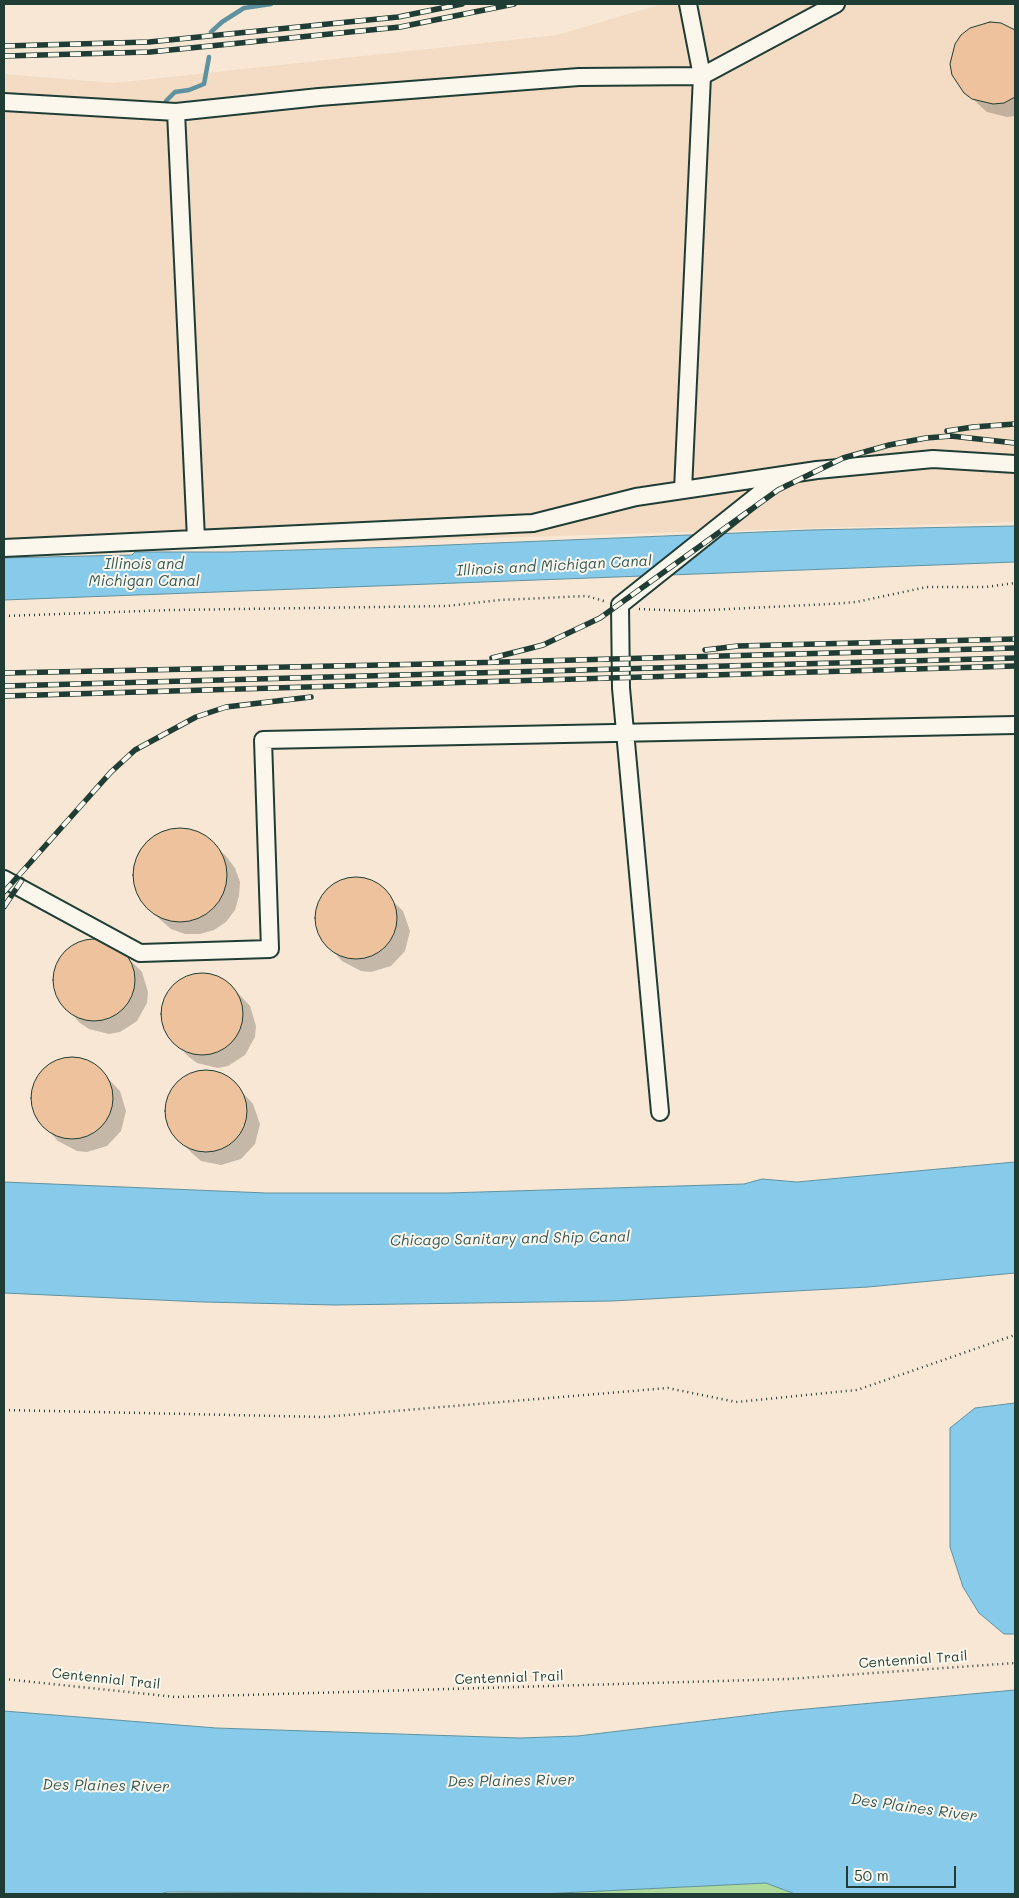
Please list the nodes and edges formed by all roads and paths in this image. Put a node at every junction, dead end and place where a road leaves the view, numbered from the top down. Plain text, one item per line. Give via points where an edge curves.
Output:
1 (688, 4) edge
2 (836, 4) edge
3 (702, 76) junction
4 (4, 102) edge
5 (176, 112) junction
6 (1015, 464) edge
7 (784, 474) junction
8 (683, 490) junction
9 (196, 539) junction
10 (4, 548) edge
11 (1015, 583) edge
12 (620, 605) junction
13 (4, 616) edge
14 (1015, 725) edge
15 (625, 733) junction
16 (4, 879) edge
17 (660, 1112) dead end
18 (1015, 1335) edge
19 (4, 1410) edge
20 (1015, 1662) edge
21 (4, 1679) edge

1 - 3 lane
2 - 3 lane
3 - 5 lane via 579,77 319,97
3 - 8 lane
4 - 5 lane
5 - 9 lane
6 - 7 lane via 933,459
7 - 8 lane
7 - 12 lane
8 - 9 lane via 636,497 532,524
9 - 10 lane
11 - 12 path via 986,587 927,587 856,602 794,606 662,612
12 - 13 path via 587,596 447,606
12 - 15 lane
14 - 15 lane
15 - 16 lane via 263,740 270,949 140,952
15 - 17 lane
18 - 19 path via 857,1390 736,1402 668,1388 323,1417
20 - 21 path, Centennial Trail via 788,1679 176,1697

